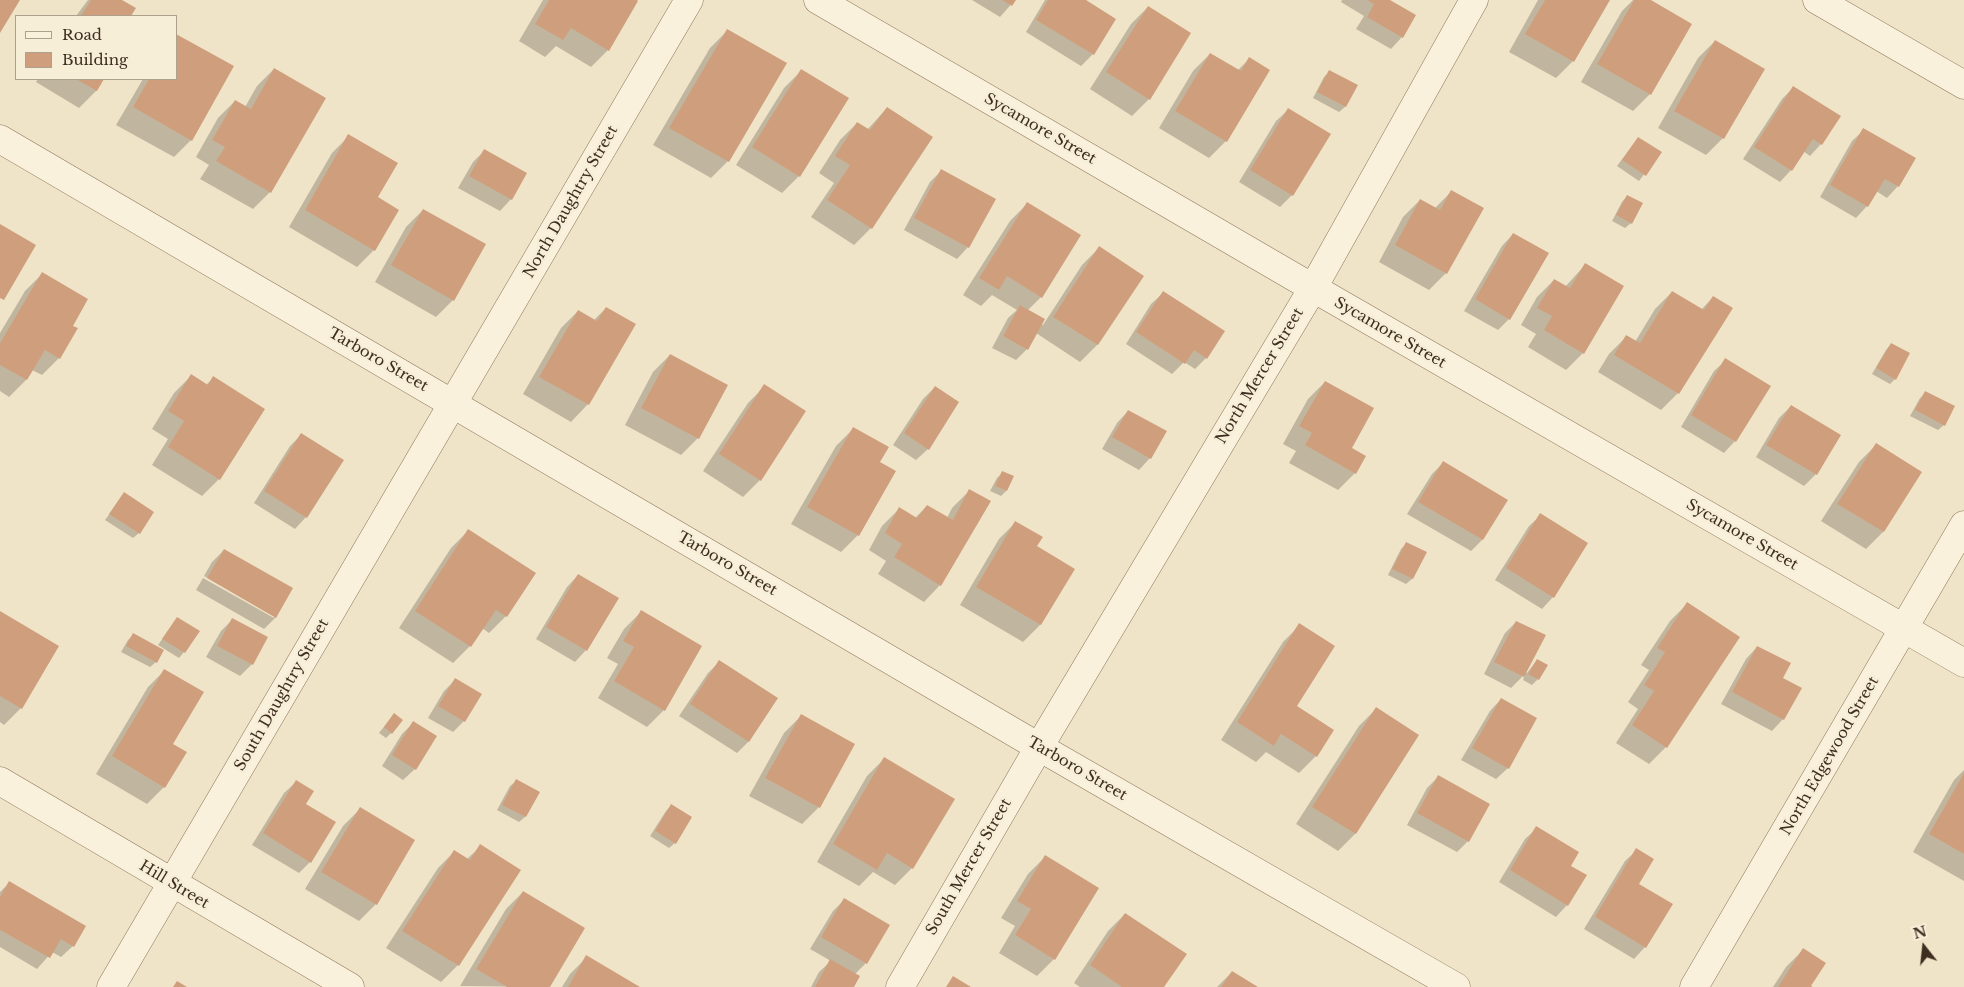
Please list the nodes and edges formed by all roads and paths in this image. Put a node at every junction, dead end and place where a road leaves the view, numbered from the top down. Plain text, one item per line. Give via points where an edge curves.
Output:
1 (689, 0) edge
2 (818, 0) edge
3 (1474, 0) edge
4 (1817, 0) edge
5 (1964, 85) edge
6 (0, 139) edge
7 (1312, 288) junction
8 (453, 404) junction
9 (1964, 525) edge
10 (1905, 628) junction
11 (1964, 663) edge
12 (1039, 747) junction
13 (0, 781) edge
14 (172, 883) junction
15 (111, 987) edge
16 (350, 987) edge
17 (900, 987) edge
18 (1456, 987) edge
19 (1694, 987) edge

1 - 8 street, North Daughtry Street
2 - 7 street, Sycamore Street
3 - 7 street, North Mercer Street
4 - 5 street
6 - 8 street, Tarboro Street
7 - 10 street, Sycamore Street
7 - 12 street, North Mercer Street
8 - 12 street, Tarboro Street
8 - 14 street, South Daughtry Street
9 - 10 street, North Edgewood Street
10 - 11 street, Sycamore Street
10 - 19 street, North Edgewood Street
12 - 17 street, South Mercer Street
12 - 18 street, Tarboro Street
13 - 14 street, Hill Street
14 - 15 street, South Daughtry Street
14 - 16 street, Hill Street

